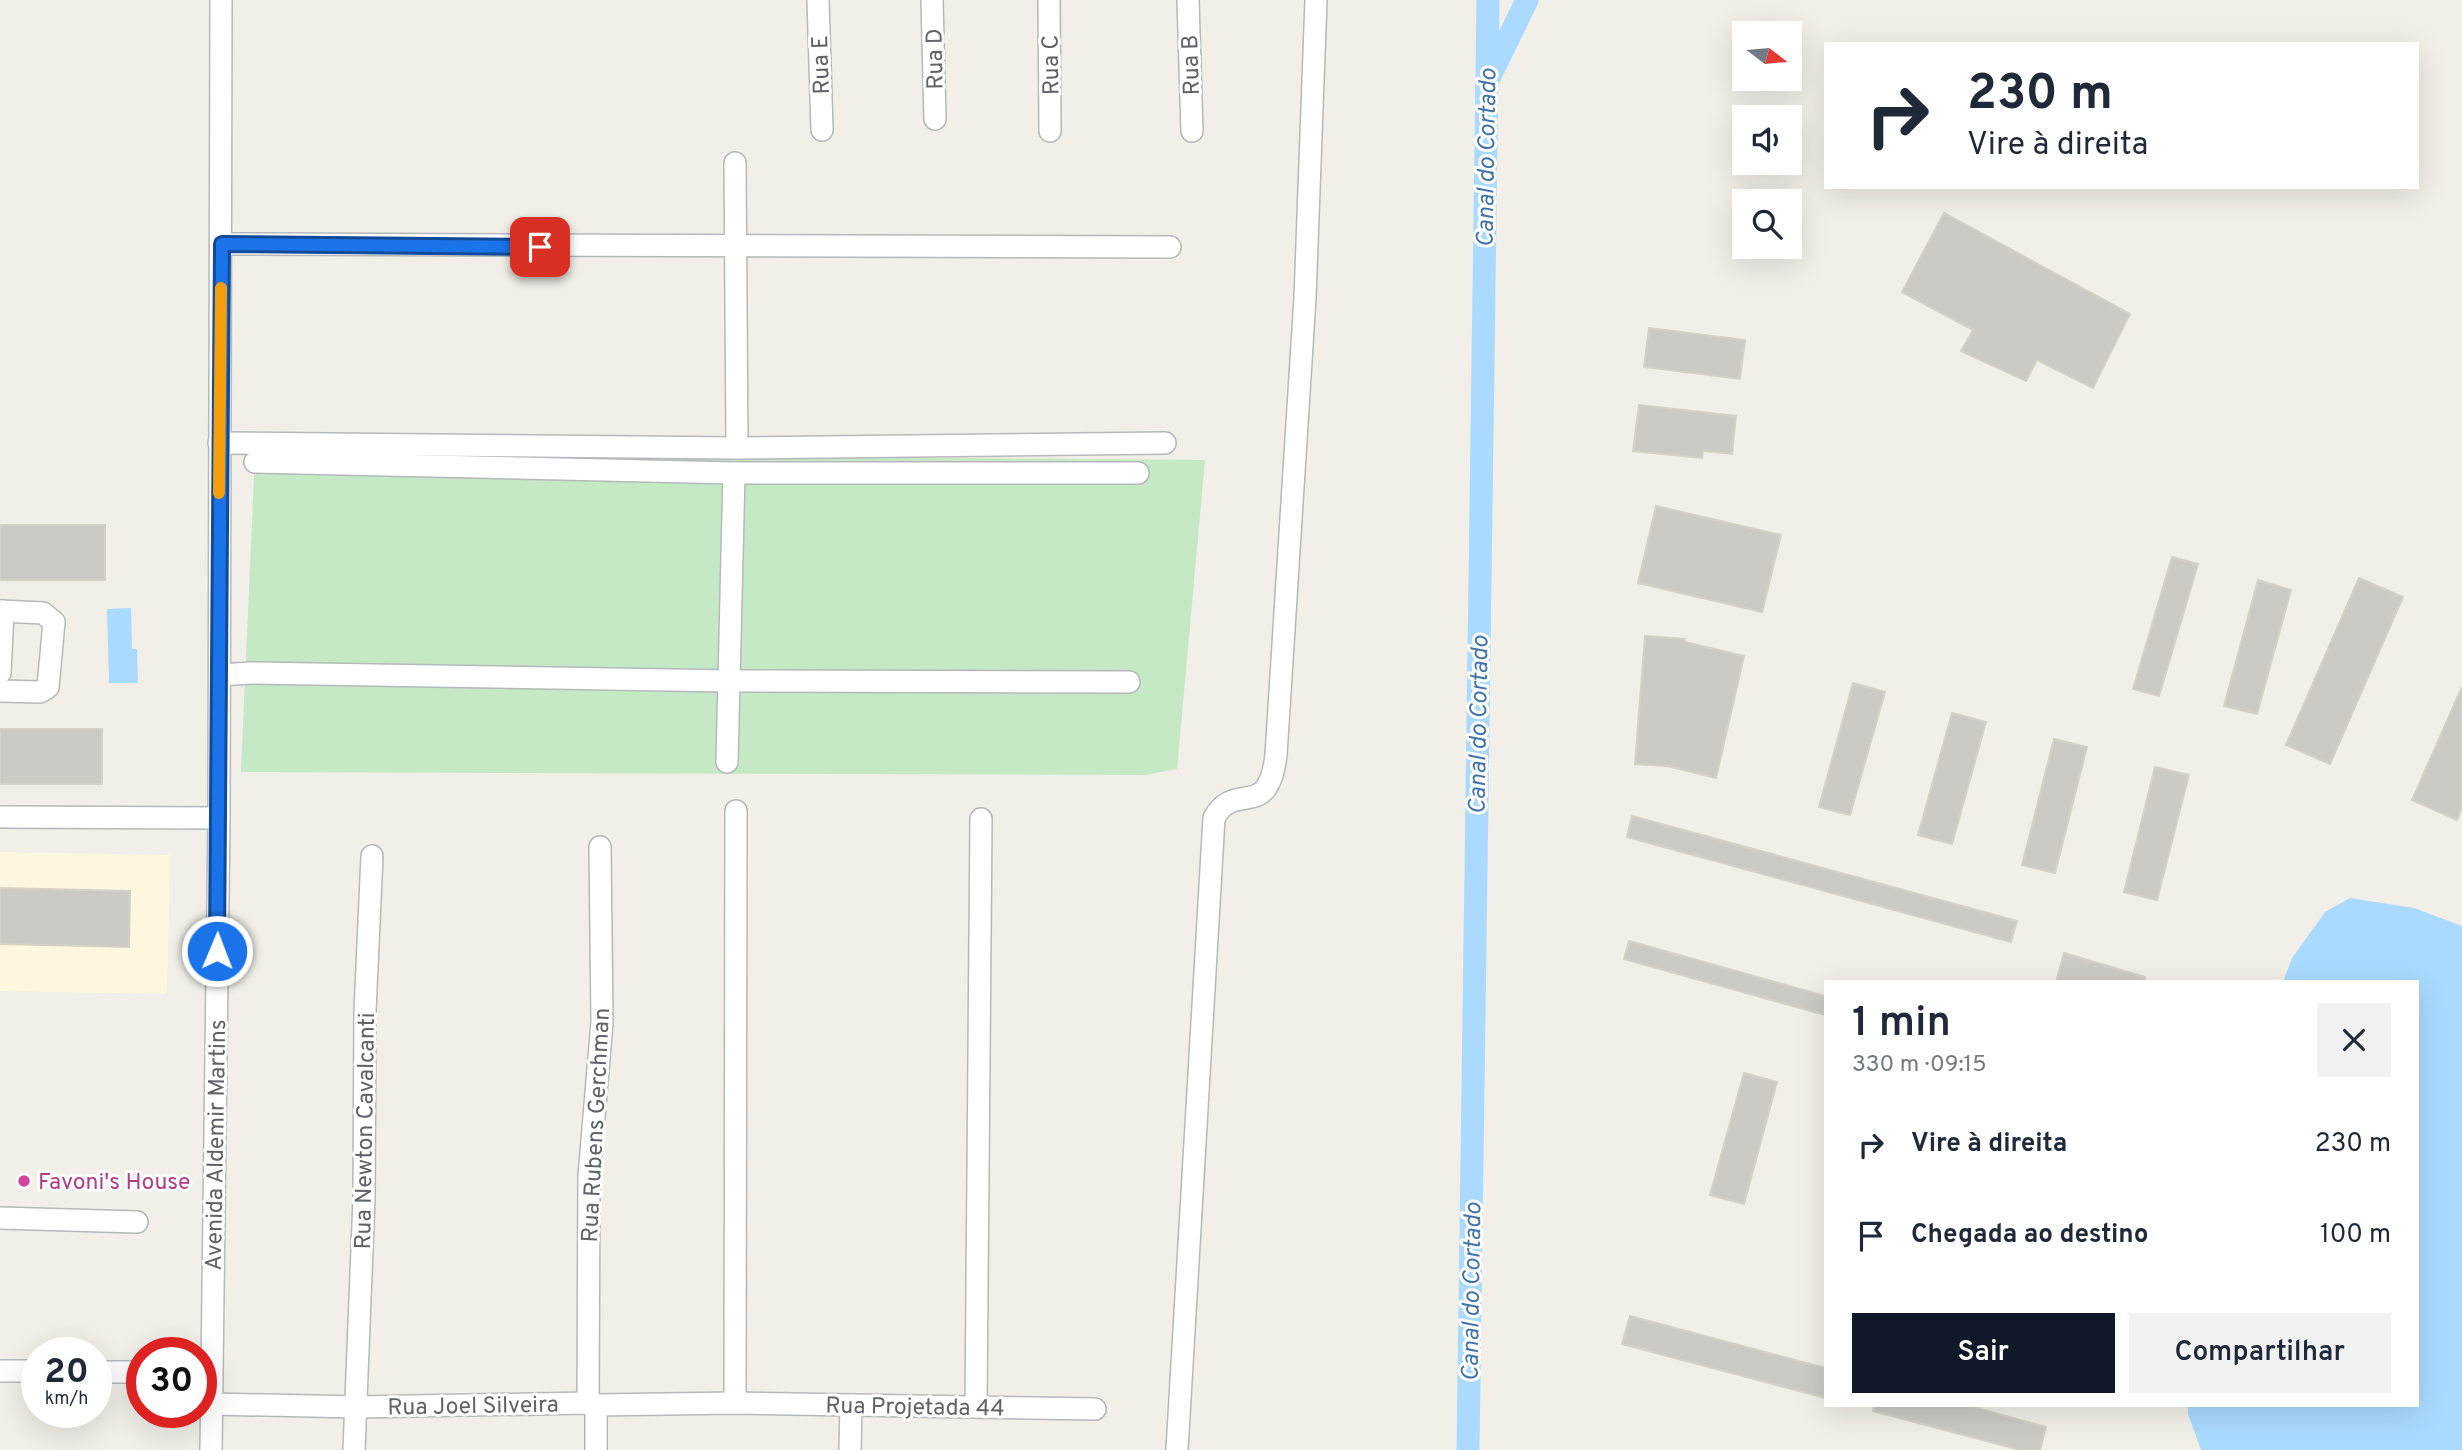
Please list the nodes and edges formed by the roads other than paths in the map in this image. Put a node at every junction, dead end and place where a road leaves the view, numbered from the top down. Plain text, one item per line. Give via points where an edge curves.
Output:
1 (221, 0) edge
2 (818, 0) edge
3 (932, 0) edge
4 (1049, 0) edge
5 (1188, 0) edge
6 (1316, 0) edge
7 (935, 119) dead end
8 (822, 130) dead end
9 (1050, 131) dead end
10 (1192, 131) dead end
11 (735, 163) dead end
12 (222, 244) junction
13 (735, 247) junction
14 (1170, 247) dead end
15 (219, 443) junction
16 (1165, 443) dead end
17 (737, 448) junction
18 (255, 462) dead end
19 (734, 473) junction
20 (1138, 473) dead end
21 (1, 611) edge
22 (0, 673) edge
23 (219, 675) junction
24 (728, 681) junction
25 (1129, 682) dead end
26 (0, 691) edge
27 (727, 762) dead end
28 (736, 811) dead end
29 (0, 817) edge
30 (219, 818) junction
31 (981, 819) dead end
32 (600, 846) dead end
33 (372, 856) dead end
34 (0, 1218) edge
35 (137, 1222) dead end
36 (213, 1337) edge
37 (0, 1371) edge
38 (21, 1371) edge
39 (734, 1403) junction
40 (217, 1404) edge
41 (592, 1404) junction
42 (851, 1405) junction
43 (358, 1407) junction
44 (976, 1407) junction
45 (1095, 1409) dead end
46 (211, 1428) edge
47 (211, 1450) edge
48 (354, 1450) edge
49 (596, 1450) edge
50 (850, 1450) edge
51 (1177, 1450) edge

1 - 12 street, Avenida Aldemir Martins
2 - 8 street, Rua E
3 - 7 street, Rua D
4 - 9 street, Rua C
5 - 10 street, Rua B
6 - 51 street via 1305,298 1276,755 1267,788 1254,797 1220,805 1214,817
11 - 13 street
12 - 13 street
12 - 15 street, Avenida Aldemir Martins
13 - 14 street
13 - 17 street
15 - 17 street
15 - 23 street, Avenida Aldemir Martins
16 - 17 street
18 - 19 street
19 - 20 street
19 - 24 street
21 - 22 street
21 - 26 street via 43,613 54,622 48,687 40,692
23 - 24 street
23 - 30 street, Avenida Aldemir Martins
24 - 25 street
24 - 27 street
28 - 39 street
29 - 30 street
30 - 36 street, Avenida Aldemir Martins
31 - 44 street
32 - 41 street, Rua Rubens Gerchman via 601,1023 589,1176
33 - 43 street, Rua Newton Cavalcanti
34 - 35 street
37 - 38 street
39 - 41 street, Rua Joel Silveira
39 - 42 street, Rua Projetada 44
40 - 43 street, Rua Joel Silveira
41 - 43 street, Rua Joel Silveira
41 - 49 street, Rua Rubens Gerchman
42 - 44 street, Rua Projetada 44
42 - 50 street
43 - 48 street, Rua Newton Cavalcanti
44 - 45 street, Rua Projetada 44
46 - 47 street, Avenida Aldemir Martins

